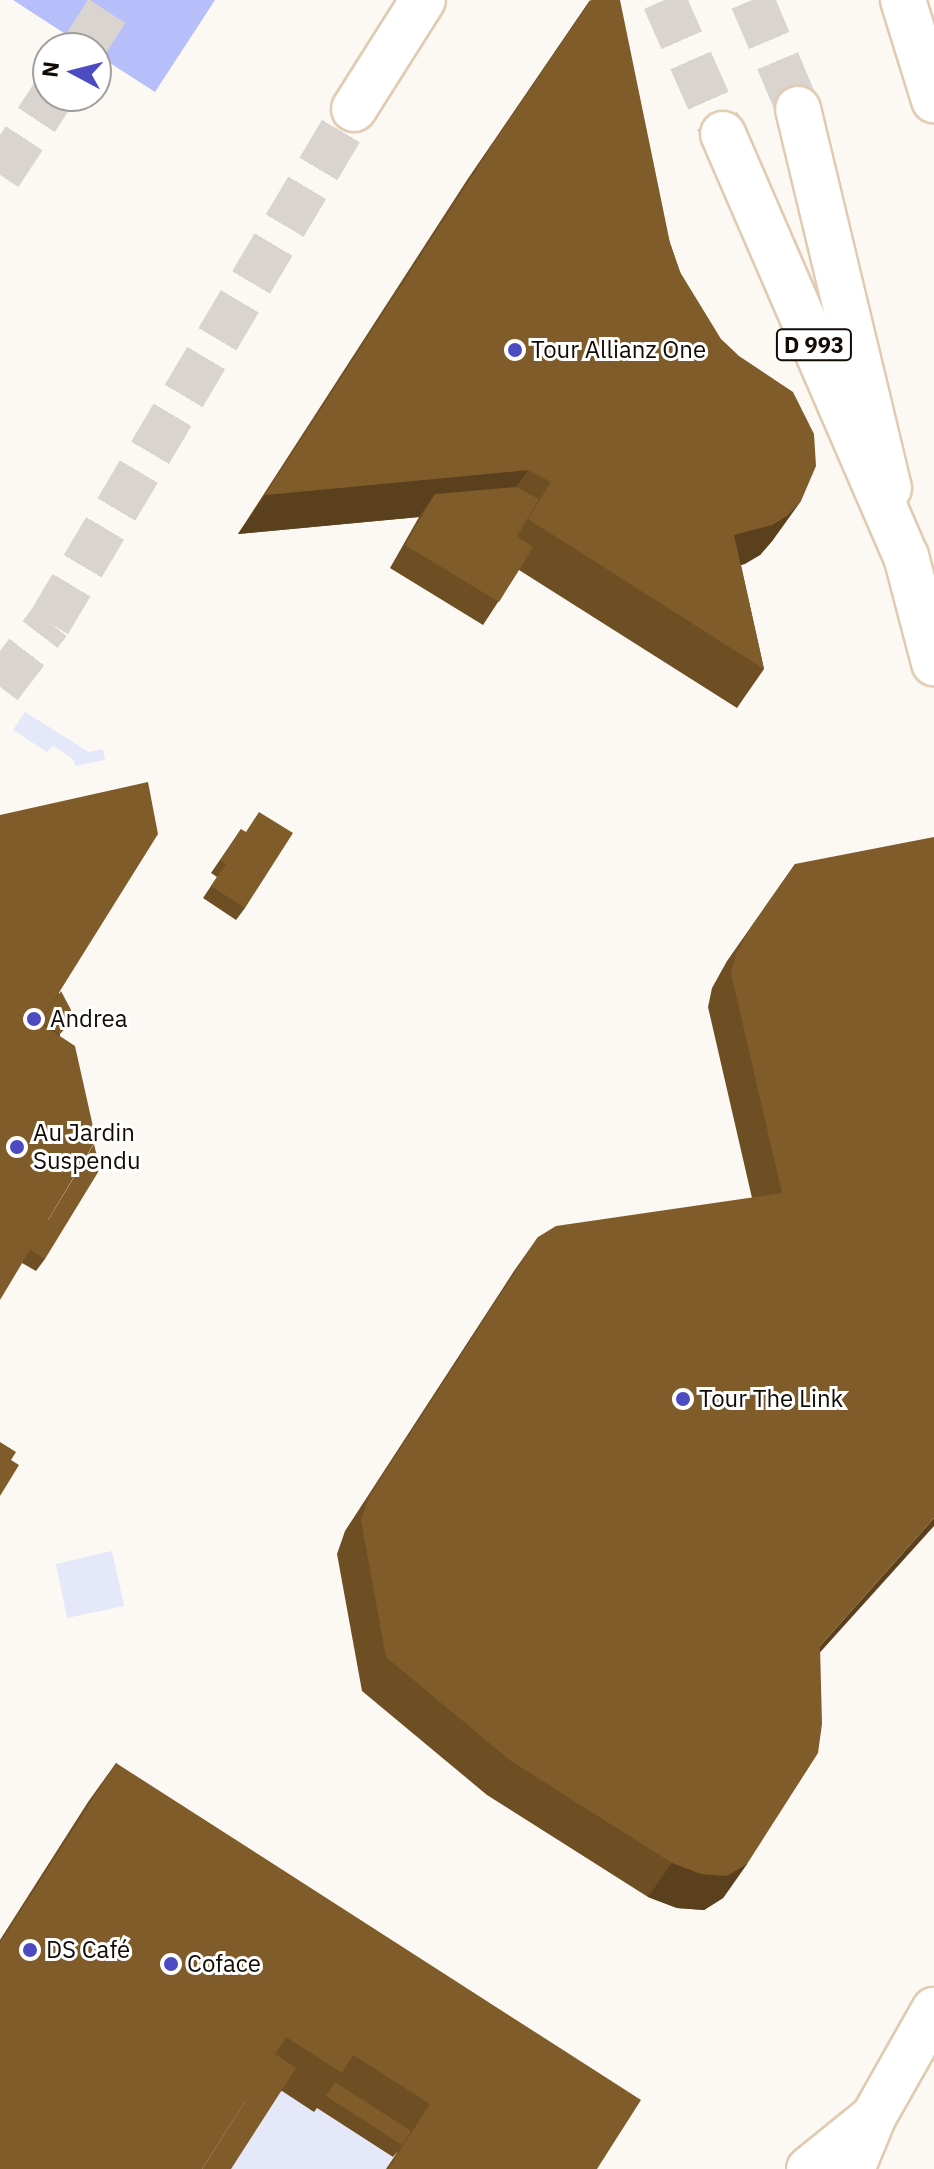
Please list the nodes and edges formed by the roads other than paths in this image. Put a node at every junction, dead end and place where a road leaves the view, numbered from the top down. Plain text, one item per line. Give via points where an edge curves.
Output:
1 (423, 0) edge
2 (903, 0) edge
3 (934, 100) edge
4 (354, 109) tunnel mouth
5 (798, 109) tunnel mouth
6 (723, 134) tunnel mouth
7 (906, 556) junction
8 (934, 663) edge
9 (934, 2010) edge
10 (874, 2116) junction
11 (809, 2169) edge
12 (852, 2169) edge

1 - 4 main road
2 - 3 main road
5 - 7 main road
6 - 7 main road, D 993
7 - 8 main road, D 993
9 - 10 main road
10 - 11 main road
10 - 12 main road

